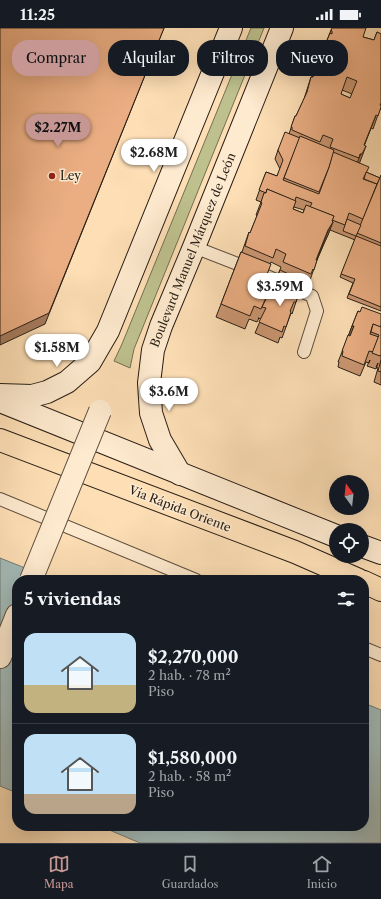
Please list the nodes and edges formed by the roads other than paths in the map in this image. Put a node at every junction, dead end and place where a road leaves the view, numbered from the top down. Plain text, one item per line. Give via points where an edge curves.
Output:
1 (231, 28) edge
2 (282, 28) edge
3 (194, 247) junction
4 (304, 352) dead end
5 (0, 395) edge
6 (0, 401) edge
7 (100, 411) dead end
8 (0, 440) edge
9 (0, 454) edge
10 (180, 474) junction
11 (0, 499) edge
12 (329, 533) edge
13 (369, 549) edge
14 (381, 553) edge
15 (34, 575) edge
16 (184, 575) edge
17 (333, 575) edge
18 (348, 575) edge
19 (369, 585) edge
20 (369, 587) edge
21 (381, 591) edge
22 (12, 628) edge
23 (369, 650) edge
24 (381, 655) edge
25 (0, 657) edge

1 - 5 street via 108,331 90,362 66,382 47,392 32,396
2 - 3 street, Boulevard Manuel Márquez de León
3 - 4 lane via 312,296 316,311
3 - 10 street, Boulevard Manuel Márquez de León via 161,326 153,350 148,383 152,413 160,440
6 - 10 street
7 - 15 street, bridge
8 - 18 highway, Vía Rápida Oriente via 295,552
9 - 17 highway
10 - 12 street
11 - 16 lane
13 - 14 street
19 - 21 highway
20 - 21 highway
22 - 25 street
23 - 24 lane

